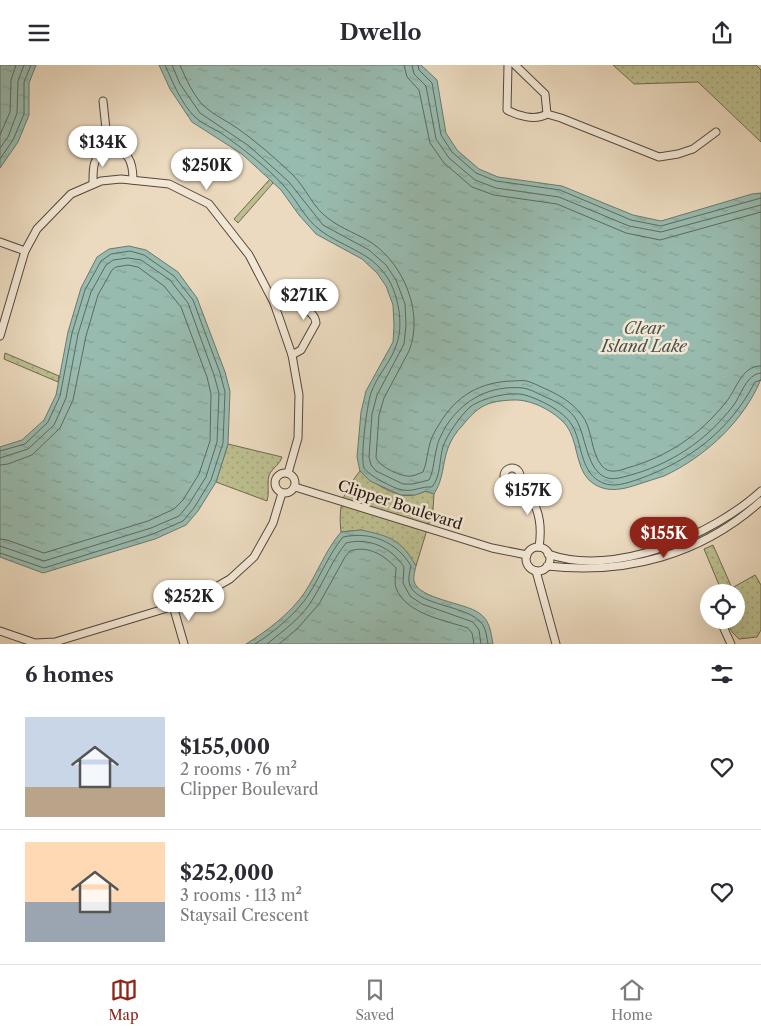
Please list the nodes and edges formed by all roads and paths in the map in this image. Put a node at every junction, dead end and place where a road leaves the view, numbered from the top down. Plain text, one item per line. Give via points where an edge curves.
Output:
1 (508, 65) edge
2 (515, 65) edge
3 (103, 101) dead end
4 (547, 114) junction
5 (716, 132) dead end
6 (108, 148) junction
7 (133, 179) junction
8 (93, 184) junction
9 (0, 242) edge
10 (25, 251) junction
11 (274, 303) junction
12 (0, 336) edge
13 (292, 355) junction
14 (288, 473) junction
15 (518, 483) dead end
16 (294, 487) junction
17 (761, 491) edge
18 (282, 493) junction
19 (761, 501) edge
20 (539, 547) junction
21 (548, 554) junction
22 (527, 555) junction
23 (547, 566) junction
24 (536, 571) junction
25 (172, 606) junction
26 (724, 629) edge
27 (0, 631) edge
28 (31, 643) edge
29 (184, 644) edge
30 (556, 644) edge
31 (731, 644) edge

1 - 4 street via 507,110 518,116 542,117
2 - 4 street via 545,93
3 - 6 street
4 - 5 street via 660,157 693,149
6 - 7 street via 121,151 133,164
6 - 8 street via 92,165
7 - 8 street
7 - 11 street via 169,185 209,204 249,255
8 - 10 street via 71,194 37,229
9 - 10 street
10 - 12 street
11 - 13 street
11 - 13 street via 285,303 313,313 316,318 301,350
13 - 14 street via 299,395 298,438
14 - 16 street via 295,480
14 - 18 street via 281,474 276,480 276,486
15 - 20 street via 531,496 540,519
16 - 18 street
16 - 22 street, Clipper Boulevard via 492,548
17 - 21 street via 708,529 648,552 587,560
18 - 25 street via 273,523 254,557 230,579 200,596
19 - 23 street via 705,540 678,552 627,566 587,569
20 - 21 street
20 - 22 street
21 - 23 street
22 - 24 street via 528,565
23 - 24 street
24 - 30 street
25 - 28 street via 54,641
25 - 29 street
26 - 31 street
27 - 28 street

